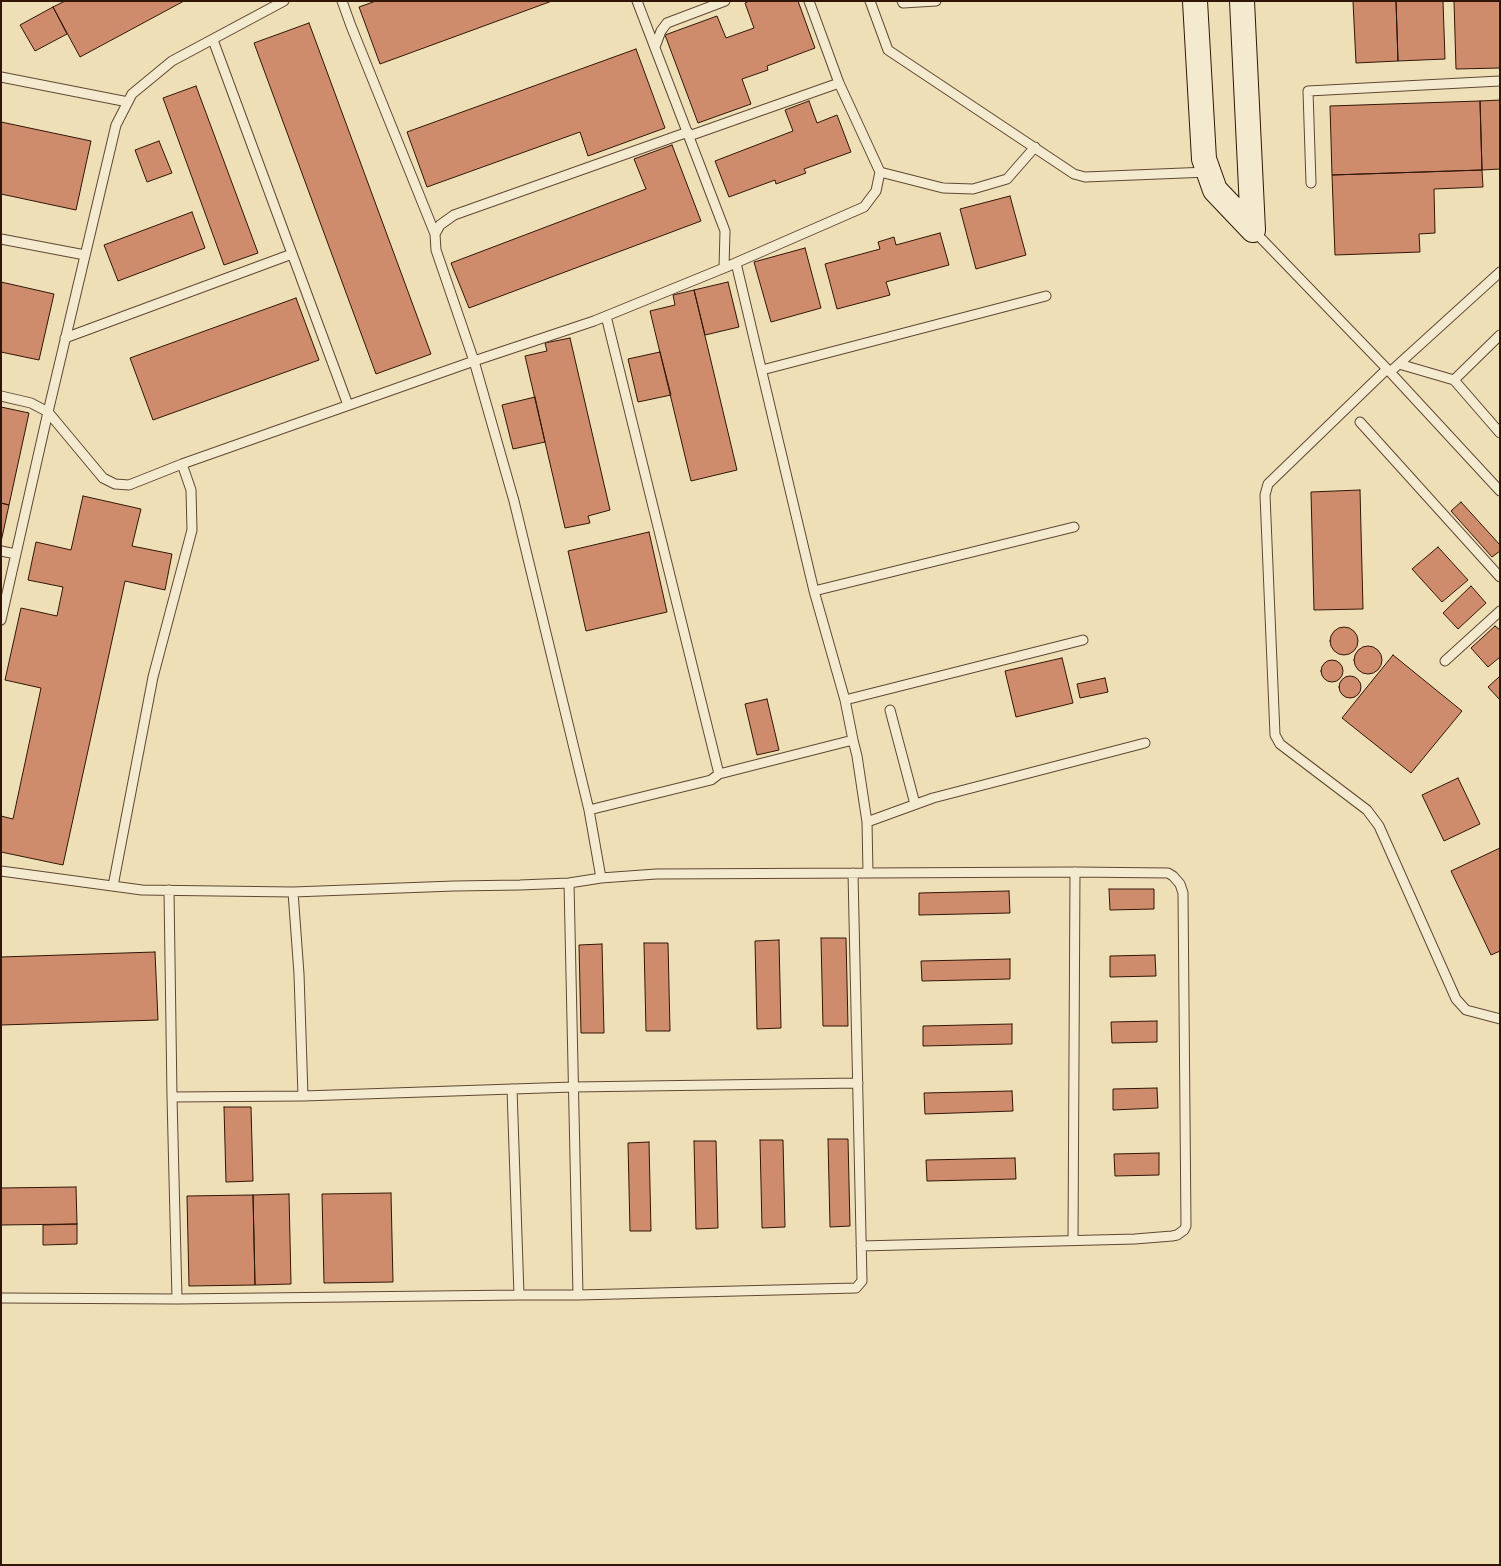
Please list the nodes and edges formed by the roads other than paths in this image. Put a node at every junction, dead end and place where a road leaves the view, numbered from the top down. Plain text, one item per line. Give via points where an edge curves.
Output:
1 (284, 1) edge
2 (342, 1) edge
3 (637, 1) edge
4 (725, 1) edge
5 (809, 1) edge
6 (870, 1) edge
7 (902, 1) edge
8 (936, 1) edge
9 (1195, 1) edge
10 (1242, 1) edge
11 (212, 40) junction
12 (655, 47) junction
13 (1, 77) edge
14 (1500, 82) edge
15 (839, 83) junction
16 (128, 102) junction
17 (688, 134) junction
18 (1034, 148) junction
19 (880, 172) junction
20 (1208, 172) junction
21 (1311, 183) dead end
22 (1253, 230) junction
23 (435, 234) junction
24 (1, 239) edge
25 (292, 254) junction
26 (85, 255) junction
27 (736, 263) junction
28 (724, 268) junction
29 (1500, 272) edge
30 (1046, 296) dead end
31 (606, 316) junction
32 (1500, 335) edge
33 (65, 338) junction
34 (474, 361) junction
35 (1399, 364) junction
36 (762, 370) junction
37 (1389, 370) junction
38 (1454, 380) junction
39 (1, 396) edge
40 (348, 405) junction
41 (48, 412) junction
42 (1360, 422) dead end
43 (1500, 433) edge
44 (182, 464) junction
45 (1500, 491) edge
46 (1074, 527) dead end
47 (1, 551) edge
48 (16, 554) junction
49 (1500, 577) edge
50 (814, 591) junction
51 (1500, 611) edge
52 (1, 620) edge
53 (1083, 640) dead end
54 (1445, 661) dead end
55 (845, 700) junction
56 (890, 710) dead end
57 (853, 740) junction
58 (1145, 743) dead end
59 (719, 774) junction
60 (915, 804) junction
61 (589, 810) junction
62 (868, 822) junction
63 (1, 871) edge
64 (1075, 872) junction
65 (854, 873) junction
66 (868, 873) junction
67 (602, 878) junction
68 (569, 883) junction
69 (113, 886) junction
70 (169, 890) junction
71 (293, 892) junction
72 (1500, 1018) edge
73 (858, 1083) junction
74 (573, 1087) junction
75 (512, 1089) junction
76 (303, 1096) junction
77 (172, 1097) junction
78 (1073, 1240) junction
79 (861, 1246) junction
80 (519, 1294) junction
81 (578, 1295) junction
82 (1, 1298) edge
83 (177, 1299) junction

1 - 11 lane
2 - 23 lane
3 - 12 lane
4 - 12 lane via 667,23 660,31
5 - 15 lane
6 - 18 lane via 888,50
7 - 8 lane
9 - 20 street via 1204,159
10 - 22 street
11 - 16 lane via 172,61 132,94
11 - 25 lane
12 - 17 lane
13 - 16 lane
14 - 21 lane via 1308,91
15 - 17 lane
15 - 19 lane
16 - 26 lane via 116,126
17 - 23 lane via 454,215 440,225
17 - 28 lane via 725,231
18 - 19 lane via 1007,179 973,189 942,188
18 - 20 lane via 1074,174 1085,177
19 - 27 lane via 876,191 864,207
20 - 22 street via 1215,190
22 - 37 lane
23 - 34 lane via 436,250
24 - 26 lane
25 - 33 lane
25 - 40 lane
26 - 33 lane
27 - 28 lane
27 - 36 lane
28 - 31 lane
29 - 35 lane
30 - 36 lane
31 - 34 lane
31 - 59 lane
32 - 38 lane
33 - 41 lane
34 - 40 lane
34 - 61 lane via 514,501
35 - 37 lane
35 - 38 lane
36 - 50 lane
37 - 45 lane
37 - 72 lane via 1268,484 1264,495 1276,735 1280,744 1367,810 1379,826 1456,999 1466,1010
38 - 43 lane
39 - 41 lane via 31,403
40 - 44 lane
41 - 44 lane via 104,478 115,484 129,484
41 - 48 lane
42 - 49 lane
44 - 69 lane via 191,490 192,530 153,677
46 - 50 lane
47 - 48 lane
48 - 52 lane
50 - 55 lane
51 - 54 lane
53 - 55 lane
55 - 57 lane
56 - 60 lane
57 - 59 lane
57 - 62 lane
58 - 60 lane
59 - 61 lane via 711,780
60 - 62 lane
61 - 67 lane
62 - 66 lane
63 - 69 lane
64 - 66 lane
64 - 78 lane
64 - 78 lane via 1168,873 1182,888 1186,1226 1181,1233 1172,1236
65 - 66 lane
65 - 67 lane via 656,874
65 - 73 lane
67 - 68 lane
68 - 71 lane
68 - 74 lane
69 - 70 lane
70 - 71 lane
70 - 77 lane
71 - 76 lane
73 - 74 lane
73 - 79 lane
74 - 75 lane
74 - 81 lane
75 - 76 lane
75 - 80 lane
76 - 77 lane
77 - 83 lane
78 - 79 lane
79 - 81 lane via 862,1281 856,1288
80 - 81 lane
80 - 83 lane
82 - 83 lane

